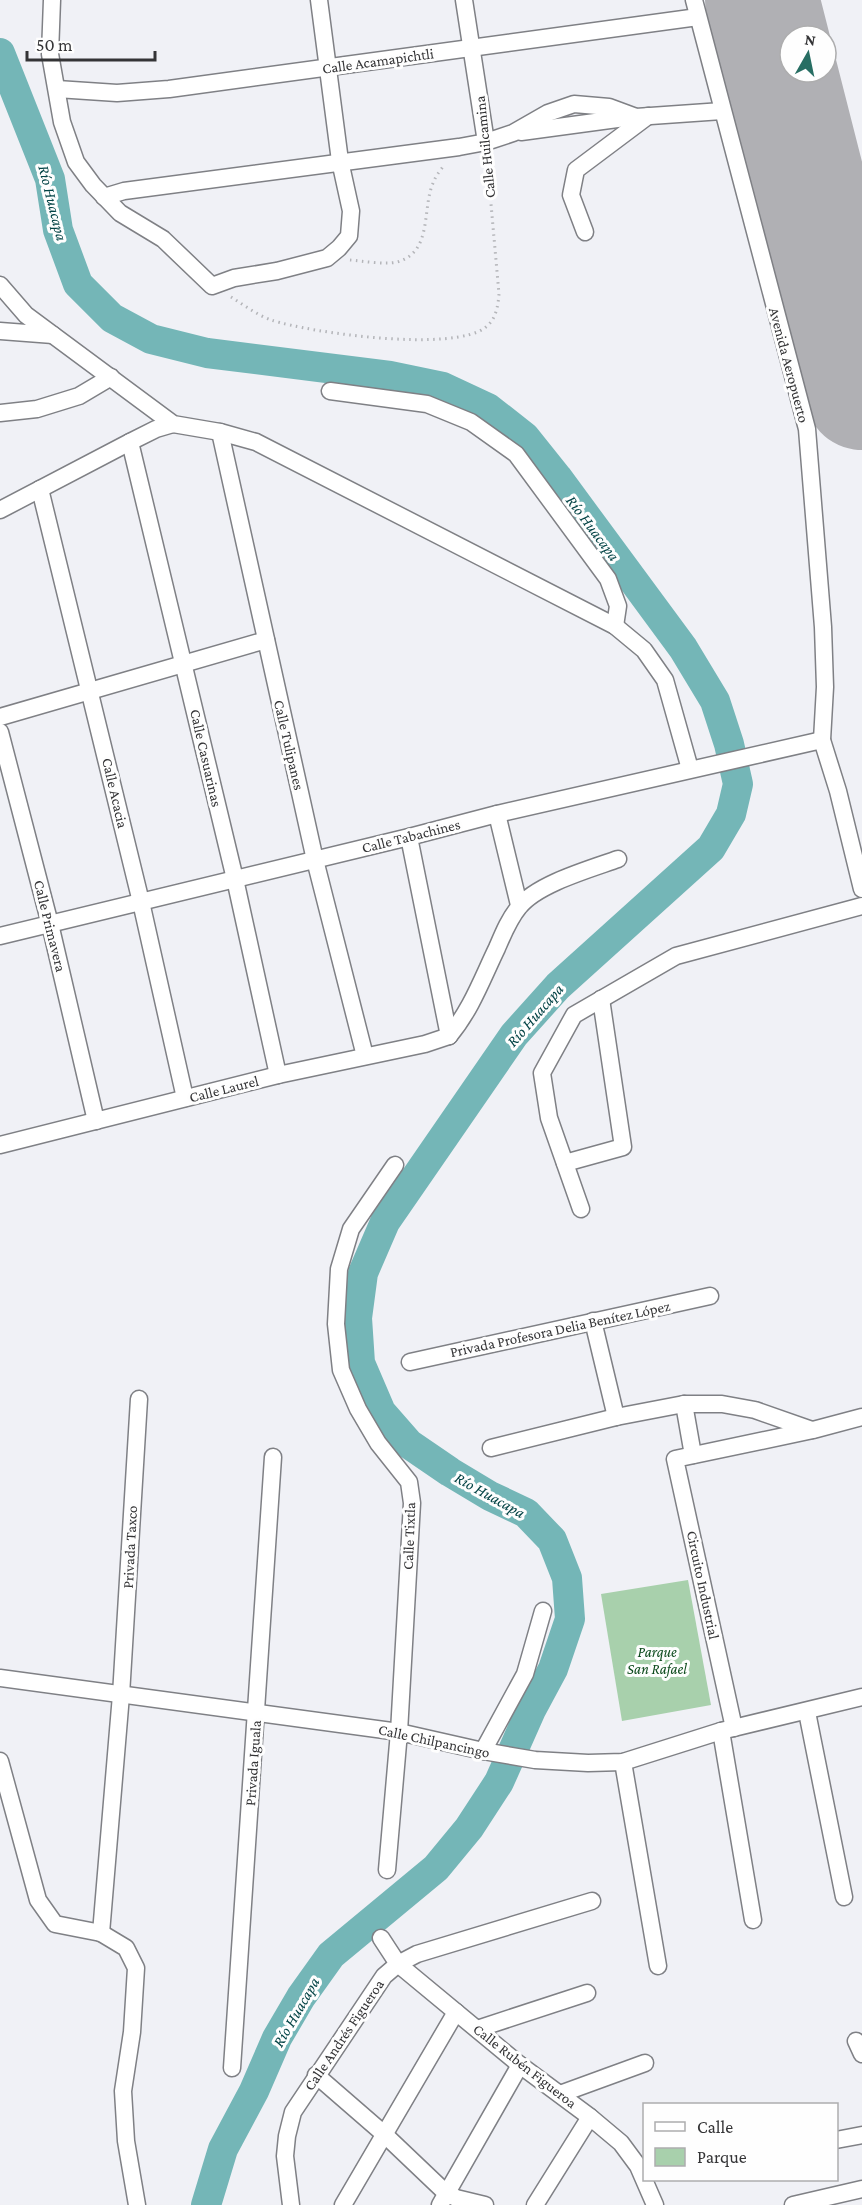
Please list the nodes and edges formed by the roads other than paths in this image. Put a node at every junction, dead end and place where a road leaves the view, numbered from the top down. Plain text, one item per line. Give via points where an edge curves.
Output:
1 (52, 0) edge
2 (319, 0) edge
3 (464, 0) edge
4 (694, 0) edge
5 (698, 17) junction
6 (472, 48) junction
7 (327, 68) junction
8 (57, 89) junction
9 (722, 111) junction
10 (642, 117) junction
11 (486, 142) junction
12 (340, 161) junction
13 (104, 197) junction
14 (585, 232) dead end
15 (0, 285) edge
16 (0, 331) edge
17 (54, 335) junction
18 (111, 377) junction
19 (330, 391) dead end
20 (0, 413) edge
21 (173, 424) junction
22 (220, 432) junction
23 (130, 442) junction
24 (40, 489) junction
25 (0, 510) edge
26 (615, 626) junction
27 (266, 640) junction
28 (183, 665) junction
29 (91, 692) junction
30 (0, 717) edge
31 (0, 732) edge
32 (822, 740) junction
33 (696, 769) junction
34 (497, 814) junction
35 (410, 837) junction
36 (618, 859) dead end
37 (315, 860) junction
38 (235, 879) junction
39 (862, 889) edge
40 (141, 902) junction
41 (519, 905) junction
42 (862, 906) edge
43 (50, 924) junction
44 (0, 936) edge
45 (601, 999) junction
46 (449, 1036) junction
47 (365, 1056) junction
48 (278, 1075) junction
49 (185, 1098) junction
50 (96, 1121) junction
51 (1, 1142) edge
52 (565, 1163) junction
53 (395, 1165) dead end
54 (581, 1209) dead end
55 (710, 1296) dead end
56 (593, 1321) junction
57 (410, 1362) dead end
58 (139, 1399) dead end
59 (684, 1404) junction
60 (616, 1417) junction
61 (862, 1417) edge
62 (813, 1430) junction
63 (492, 1448) dead end
64 (693, 1455) junction
65 (273, 1457) dead end
66 (543, 1611) dead end
67 (0, 1678) edge
68 (121, 1695) junction
69 (862, 1697) edge
70 (256, 1712) junction
71 (807, 1712) junction
72 (728, 1730) junction
73 (399, 1732) junction
74 (483, 1751) junction
75 (0, 1761) edge
76 (623, 1762) junction
77 (387, 1870) dead end
78 (844, 1897) dead end
79 (592, 1901) dead end
80 (753, 1920) dead end
81 (101, 1933) junction
82 (381, 1938) dead end
83 (398, 1964) junction
84 (658, 1966) dead end
85 (587, 1993) dead end
86 (456, 2012) junction
87 (477, 2029) junction
88 (645, 2063) dead end
89 (520, 2065) junction
90 (232, 2068) dead end
91 (316, 2075) junction
92 (560, 2094) junction
93 (590, 2117) junction
94 (384, 2134) junction
95 (862, 2135) edge
96 (838, 2140) edge
97 (643, 2177) edge
98 (645, 2181) edge
99 (853, 2195) edge
100 (443, 2199) edge
101 (137, 2205) edge
102 (291, 2205) edge
103 (343, 2205) edge
104 (485, 2205) edge
105 (535, 2205) edge
106 (655, 2205) edge
107 (794, 2205) edge

1 - 8 street via 50,54
2 - 7 street
3 - 6 street, Calle Huilcamina
4 - 5 street, Avenida Aeropuerto
5 - 6 street, Calle Acamapichtli
5 - 9 street, Avenida Aeropuerto
6 - 7 street, Calle Acamapichtli
6 - 11 street, Calle Huilcamina
7 - 8 street, Calle Acamapichtli via 117,93
7 - 12 street
8 - 13 street via 62,122 76,162
9 - 10 street
9 - 32 street, Avenida Aeropuerto via 807,429 823,627
10 - 11 street via 609,107 574,104
10 - 14 street via 576,170 571,195
11 - 12 street
12 - 13 street
12 - 13 street via 351,211 349,236 339,248 327,258 212,286 163,239 120,213
15 - 17 street via 26,315
16 - 17 street
17 - 18 street
18 - 20 street via 79,396 37,409
18 - 21 street
19 - 26 street via 427,404 471,422 516,454 608,579 618,606
21 - 22 street
21 - 23 street
22 - 26 street via 256,442
22 - 27 street, Calle Tulipanes
23 - 24 street
23 - 28 street, Calle Casuarinas
24 - 25 street
24 - 29 street, Calle Acacia
26 - 33 street via 644,651 665,680
27 - 28 street
27 - 37 street, Calle Tulipanes
28 - 29 street
28 - 38 street, Calle Casuarinas
29 - 30 street
29 - 40 street, Calle Acacia
31 - 43 street, Calle Primavera
32 - 33 street, Calle Tabachines
32 - 39 street
33 - 34 street, Calle Tabachines
34 - 35 street, Calle Tabachines
34 - 41 street
35 - 37 street, Calle Tabachines
35 - 46 street
36 - 41 street via 574,874
37 - 38 street, Calle Tabachines
37 - 47 street, Calle Tulipanes
38 - 40 street, Calle Tabachines
38 - 48 street, Calle Casuarinas
40 - 43 street, Calle Tabachines
40 - 49 street, Calle Acacia
41 - 46 street via 464,1017
42 - 45 street via 676,956
43 - 44 street, Calle Tabachines
43 - 50 street, Calle Primavera
45 - 52 street via 574,1015 542,1073 549,1118
45 - 52 street via 622,1147
46 - 47 street, Calle Laurel
47 - 48 street, Calle Laurel
48 - 49 street, Calle Laurel
49 - 50 street, Calle Laurel
50 - 51 street, Calle Laurel
52 - 54 street
53 - 73 street, Calle Tixtla via 351,1229 339,1269 336,1324 341,1370 358,1409 378,1443 409,1482 412,1503
55 - 56 street, Privada Profesora Delia Benítez López
56 - 57 street, Privada Profesora Delia Benítez López
56 - 60 street
58 - 68 street, Privada Taxco
59 - 60 street
59 - 62 street via 722,1404 755,1410
59 - 64 street
60 - 63 street
61 - 62 street
62 - 64 street
64 - 72 street, Circuito Industrial via 675,1459
65 - 70 street, Privada Iguala
66 - 74 street via 525,1674
67 - 68 street, Calle Chilpancingo
68 - 70 street, Calle Chilpancingo
68 - 81 street, Privada Taxco
69 - 71 street, Calle Chilpancingo
70 - 73 street, Calle Chilpancingo
70 - 90 street, Privada Iguala
71 - 72 street, Calle Chilpancingo
71 - 78 street
72 - 76 street, Calle Chilpancingo
72 - 80 street
73 - 74 street, Calle Chilpancingo
73 - 77 street, Calle Tixtla
74 - 76 street, Calle Chilpancingo via 535,1760
75 - 81 street via 38,1900 55,1924
76 - 84 street
79 - 83 street, Calle Andrés Figueroa via 417,1954
81 - 101 street via 126,1948 136,1968 123,2091 126,2141
82 - 83 street, Calle Rubén Figueroa
83 - 86 street, Calle Rubén Figueroa
83 - 91 street, Calle Andrés Figueroa via 384,1976
85 - 87 street
86 - 87 street, Calle Rubén Figueroa
86 - 94 street
87 - 89 street, Calle Rubén Figueroa
88 - 92 street
89 - 92 street, Calle Rubén Figueroa
89 - 100 street
91 - 94 street
91 - 102 street, Calle Andrés Figueroa via 293,2112 287,2136 285,2156
92 - 93 street, Calle Rubén Figueroa
93 - 97 street, Calle Rubén Figueroa via 621,2143
93 - 105 street
94 - 100 street
94 - 103 street
95 - 96 street
98 - 106 street, Calle Rubén Figueroa
99 - 107 street
100 - 104 street

